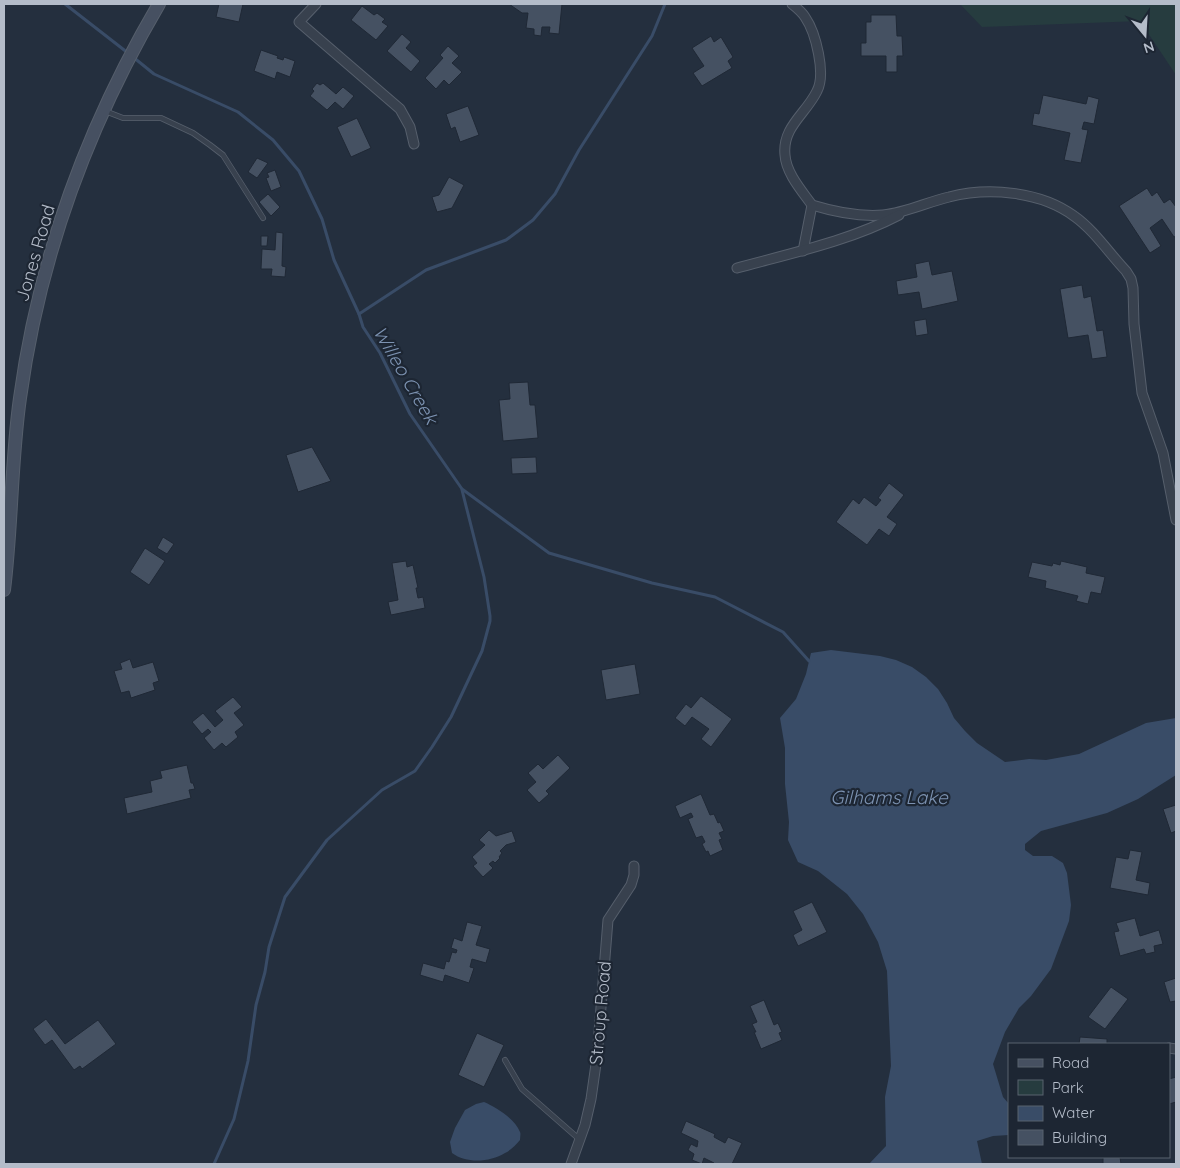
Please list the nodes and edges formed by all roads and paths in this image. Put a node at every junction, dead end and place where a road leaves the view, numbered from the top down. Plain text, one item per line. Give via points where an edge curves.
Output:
1 (159, 4) edge
2 (316, 4) edge
3 (792, 4) edge
4 (103, 110) junction
5 (414, 144) dead end
6 (812, 205) junction
7 (908, 210) junction
8 (263, 218) dead end
9 (803, 251) junction
10 (738, 268) dead end
11 (1176, 520) edge
12 (4, 590) edge
13 (634, 866) dead end
14 (505, 1060) dead end
15 (580, 1140) junction
16 (571, 1164) edge

1 - 4 street, Jones Road
2 - 5 street via 299,22 400,109 410,127
3 - 6 street via 810,25 818,51 820,75 812,100 788,132 785,156 787,166
4 - 8 lane via 123,118 161,118 210,144 223,155
4 - 12 street, Jones Road via 76,175 57,233 26,354
6 - 7 street via 858,215
6 - 9 street
7 - 9 street via 880,225
7 - 11 street via 973,192 998,191 1037,199 1073,214 1126,271 1132,279 1142,393 1163,453
9 - 10 street
13 - 15 street, Stroup Road via 631,885 608,920 597,1058
14 - 15 lane via 522,1089
15 - 16 street, Stroup Road

